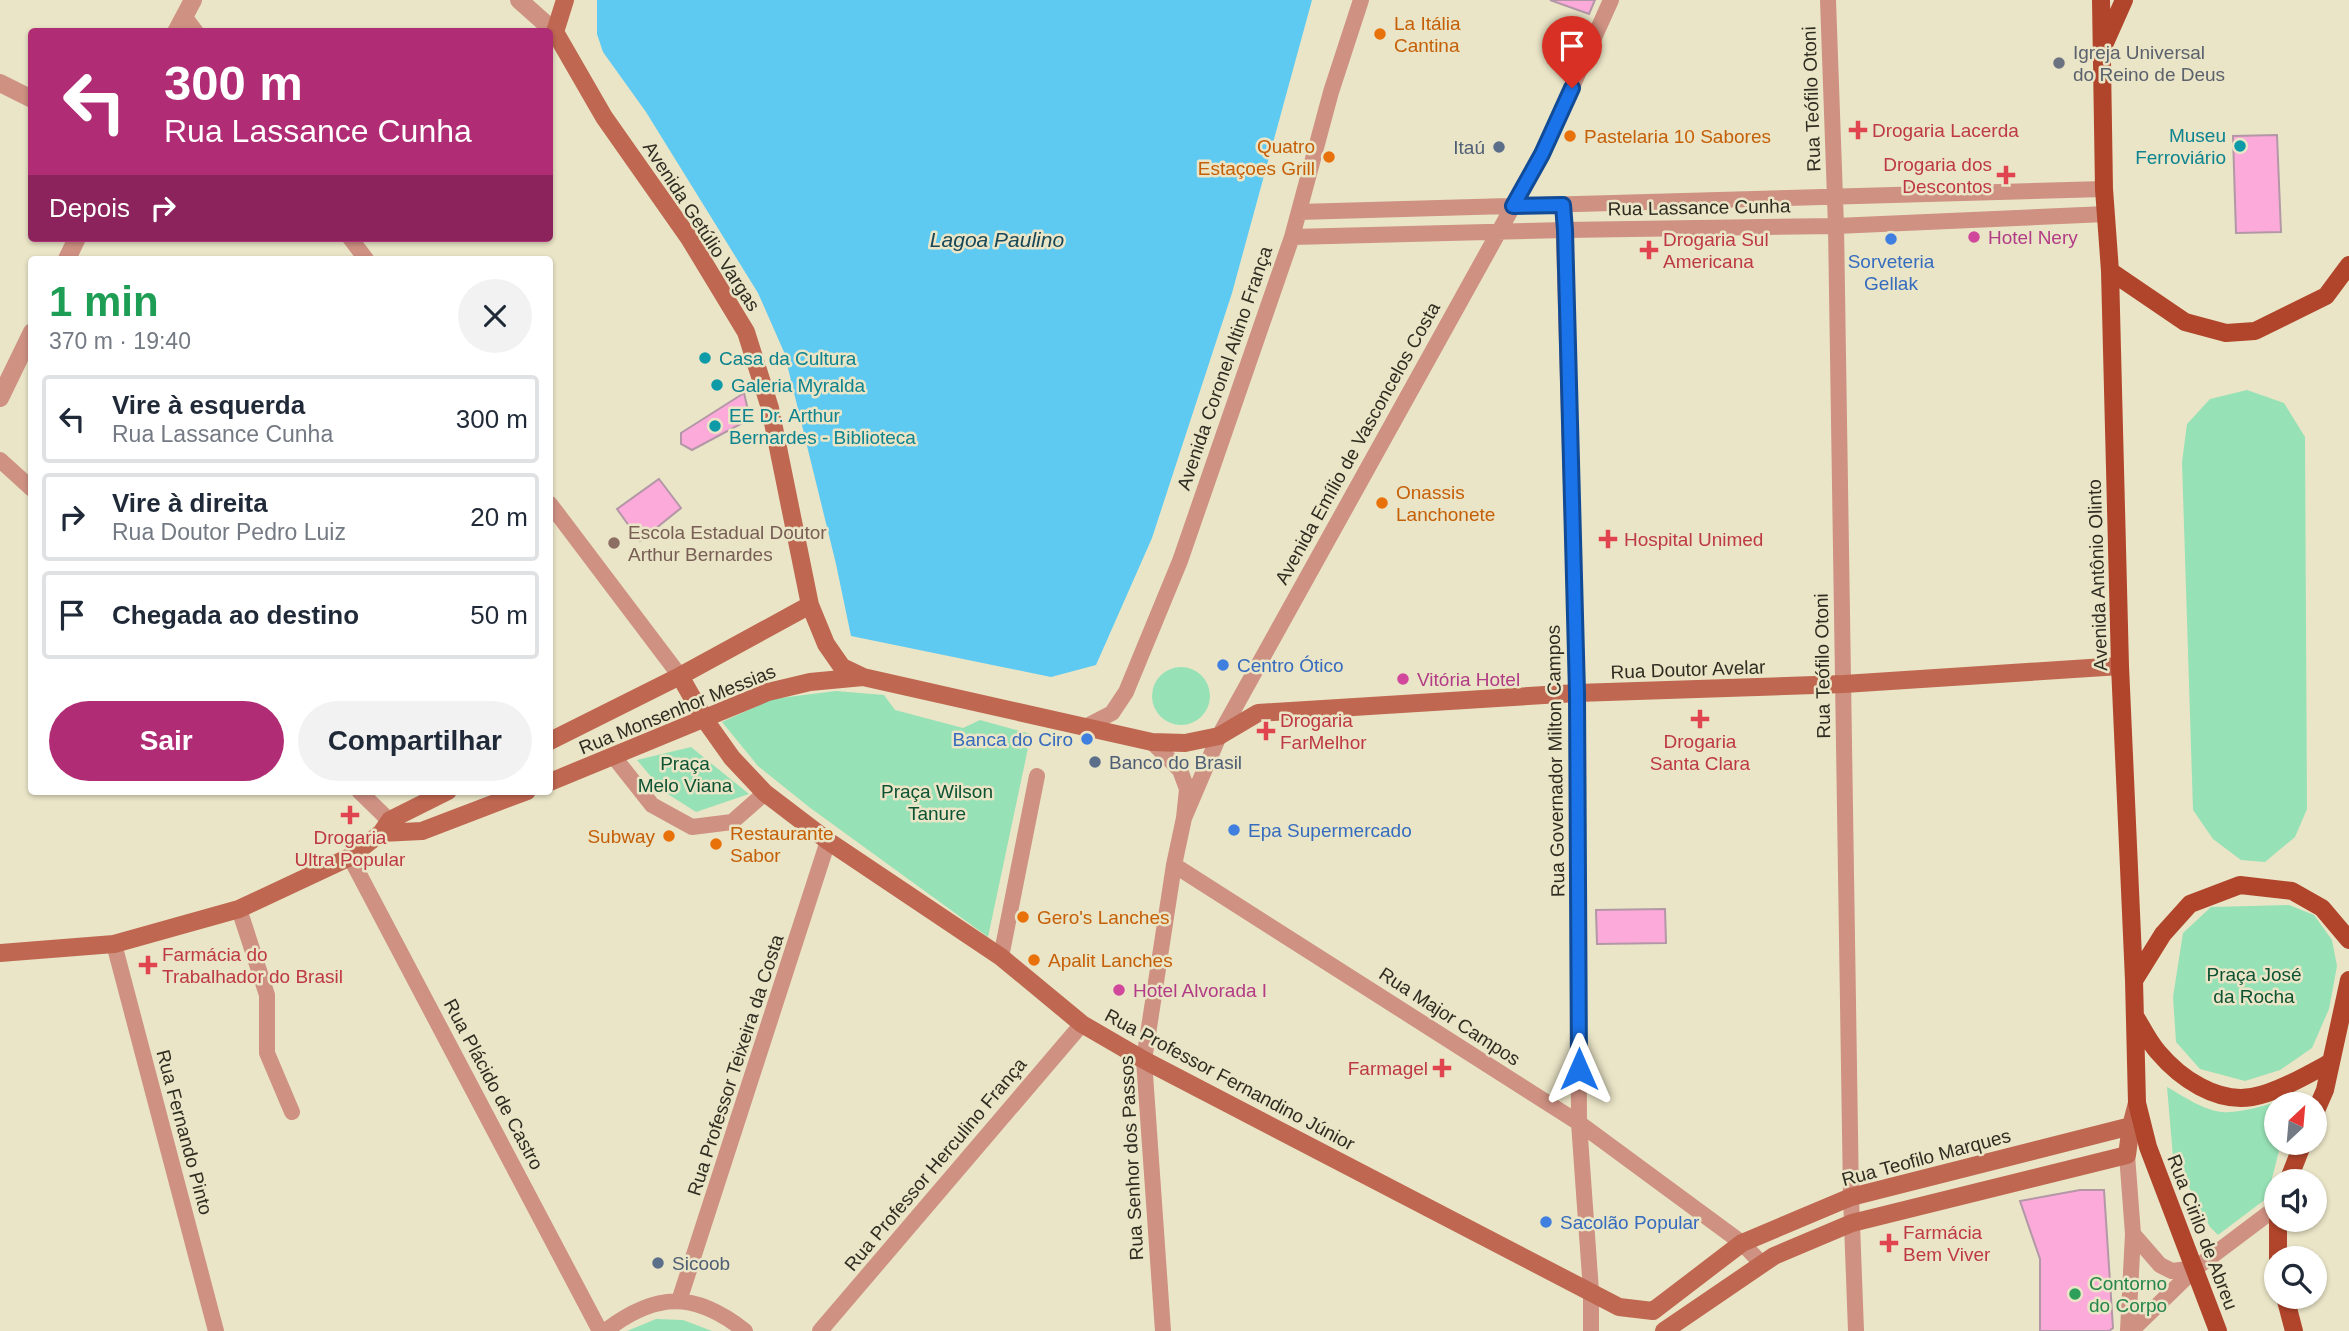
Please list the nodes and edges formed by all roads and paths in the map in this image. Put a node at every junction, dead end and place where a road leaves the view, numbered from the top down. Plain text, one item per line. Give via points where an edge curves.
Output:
1 (519, 0) edge
2 (565, 0) edge
3 (1361, 0) edge
4 (1611, 0) edge
5 (1828, 0) edge
6 (2101, 0) edge
7 (2124, 0) edge
8 (550, 28) edge
9 (555, 32) joint
10 (2102, 51) junction
11 (0, 83) edge
12 (28, 97) edge
13 (2104, 189) junction
14 (1836, 196) junction
15 (1563, 205) junction
16 (1513, 206) junction
17 (1299, 212) junction
18 (2106, 214) junction
19 (1836, 226) junction
20 (1565, 230) junction
21 (1498, 232) junction
22 (1292, 237) junction
23 (353, 242) edge
24 (364, 256) edge
25 (2349, 265) edge
26 (2110, 271) junction
27 (28, 340) edge
28 (0, 398) edge
29 (0, 460) edge
30 (28, 485) edge
31 (553, 508) edge
32 (810, 605) junction
33 (2120, 666) junction
34 (680, 676) junction
35 (863, 677) junction
36 (1843, 684) junction
37 (1577, 693) junction
38 (705, 720) junction
39 (1085, 727) junction
40 (1219, 737) junction
41 (553, 740) edge
42 (1152, 742) junction
43 (614, 757) junction
44 (1038, 776) dead end
45 (553, 781) edge
46 (765, 793) junction
47 (362, 795) edge
48 (442, 795) edge
49 (516, 795) edge
50 (1184, 818) junction
51 (391, 829) junction
52 (828, 841) junction
53 (350, 857) junction
54 (1174, 865) junction
55 (239, 908) junction
56 (2349, 940) edge
57 (114, 944) junction
58 (0, 953) edge
59 (1001, 957) junction
60 (2134, 980) junction
61 (2349, 980) edge
62 (2135, 1016) junction
63 (1082, 1024) junction
64 (1144, 1060) junction
65 (2331, 1062) junction
66 (2324, 1092) edge
67 (2137, 1103) junction
68 (292, 1112) dead end
69 (1579, 1123) junction
70 (2131, 1126) junction
71 (2148, 1147) joint
72 (2127, 1155) junction
73 (1851, 1197) junction
74 (2264, 1217) edge
75 (1852, 1223) junction
76 (2133, 1234) junction
77 (1742, 1243) junction
78 (1762, 1264) junction
79 (2196, 1268) junction
80 (1591, 1291) junction
81 (679, 1301) junction
82 (2288, 1309) edge
83 (1653, 1311) joint
84 (216, 1331) edge
85 (600, 1331) edge
86 (605, 1331) edge
87 (745, 1331) edge
88 (820, 1331) edge
89 (1163, 1331) edge
90 (1591, 1331) edge
91 (1664, 1331) edge
92 (1856, 1331) edge
93 (2129, 1331) edge
94 (2218, 1331) edge
95 (2294, 1331) edge

1 - 8 street
2 - 9 main road
3 - 17 street, Avenida Coronel Altino França
4 - 16 street, Avenida Emílio de Vasconcelos Costa via 1542,154
5 - 14 street, Rua Teófilo Otoni
6 - 10 main road, Avenida Antônio Olinto
7 - 10 main road
9 - 32 main road, Avenida Getúlio Vargas via 604,117 689,238 746,332 770,408
10 - 13 main road, Avenida Antônio Olinto
11 - 12 street
13 - 14 street, Rua Lassance Cunha
13 - 18 main road, Avenida Antônio Olinto
14 - 15 street, Rua Lassance Cunha
14 - 19 street, Rua Teófilo Otoni
15 - 16 street, Rua Lassance Cunha
15 - 20 street, Rua Governador Milton Campos
16 - 17 street, Rua Lassance Cunha
16 - 21 street, Avenida Emílio de Vasconcelos Costa
17 - 22 street, Avenida Coronel Altino França
18 - 19 street, Rua Lassance Cunha
18 - 26 main road, Avenida Antônio Olinto
19 - 20 street, Rua Lassance Cunha
19 - 36 street, Rua Teófilo Otoni
20 - 21 street, Rua Lassance Cunha
20 - 37 street, Rua Governador Milton Campos
21 - 22 street, Rua Lassance Cunha
21 - 40 street, Avenida Emílio de Vasconcelos Costa
22 - 39 street, Avenida Coronel Altino França via 1180,561 1126,692 1112,713
23 - 24 street
25 - 26 main road via 2326,296 2255,331 2226,333 2185,322
26 - 33 main road, Avenida Antônio Olinto
27 - 28 street
29 - 30 street
31 - 34 street
32 - 34 main road, Rua Monsenhor Messias
32 - 35 main road, Avenida Getúlio Vargas via 825,644 842,667
33 - 36 main road, Rua Doutor Avelar
33 - 60 main road, Avenida Antônio Olinto
34 - 38 main road, Rua Professor Fernandino Júnior
34 - 41 main road, Rua Monsenhor Messias
35 - 38 main road, Rua Monsenhor Messias via 768,692
35 - 39 main road
36 - 37 main road, Rua Doutor Avelar
36 - 73 street, Rua Teófilo Otoni
37 - 40 main road, Rua Doutor Avelar via 1258,713
37 - 69 street, Rua Governador Milton Campos
38 - 43 main road, Rua Monsenhor Messias
38 - 46 main road, Rua Professor Fernandino Júnior
39 - 42 main road
40 - 42 main road
40 - 50 street, Rua Senhor dos Passos
42 - 50 street, Rua Senhor dos Passos via 1180,770 1186,789
43 - 45 main road, Rua Monsenhor Messias
43 - 46 street via 652,805 692,827 732,822
44 - 59 street
46 - 52 main road, Rua Professor Fernandino Júnior
47 - 51 street
48 - 51 main road
49 - 51 main road via 422,831
50 - 54 street, Rua Senhor dos Passos
51 - 53 main road
52 - 59 main road, Rua Professor Fernandino Júnior
52 - 81 street, Rua Professor Teixeira da Costa
53 - 55 main road
53 - 85 street, Rua Plácido de Castro
54 - 64 street, Rua Senhor dos Passos
54 - 69 street, Rua Major Campos
55 - 57 main road
55 - 68 street via 267,995 268,1052
56 - 60 main road via 2322,908 2292,891 2240,885 2190,904 2163,934
57 - 58 main road
57 - 84 street, Rua Fernando Pinto
59 - 63 main road, Rua Professor Fernandino Júnior
60 - 62 main road, Avenida Antônio Olinto
61 - 65 main road
62 - 65 main road via 2157,1052 2185,1077 2217,1096 2252,1097 2302,1079
62 - 67 main road, Avenida Antônio Olinto
63 - 64 main road, Rua Professor Fernandino Júnior
63 - 88 street, Rua Professor Herculino França
64 - 80 main road, Rua Professor Fernandino Júnior
64 - 89 street, Rua Senhor dos Passos
65 - 66 main road
67 - 70 main road
67 - 71 main road, Avenida Antônio Olinto
69 - 77 street, Rua Major Campos
69 - 80 street, Rua Governador Milton Campos
70 - 72 main road
70 - 73 main road, Rua Teofilo Marques
71 - 79 main road, Rua Cirilo de Abreu
72 - 75 main road
72 - 76 street
73 - 75 street, Rua Teófilo Otoni
73 - 77 main road, Rua Teofilo Marques
74 - 79 street
75 - 78 main road
75 - 92 street, Rua Teófilo Otoni
76 - 79 street via 2160,1265 2172,1271
76 - 93 street
77 - 78 street, Rua Major Campos
77 - 83 main road, Rua Teofilo Marques
78 - 91 main road
79 - 93 street
79 - 94 main road, Rua Cirilo de Abreu
80 - 83 main road, Rua Professor Fernandino Júnior via 1619,1307
80 - 90 street, Rua Governador Milton Campos
81 - 86 street via 628,1313
81 - 87 street via 723,1314
82 - 95 main road

